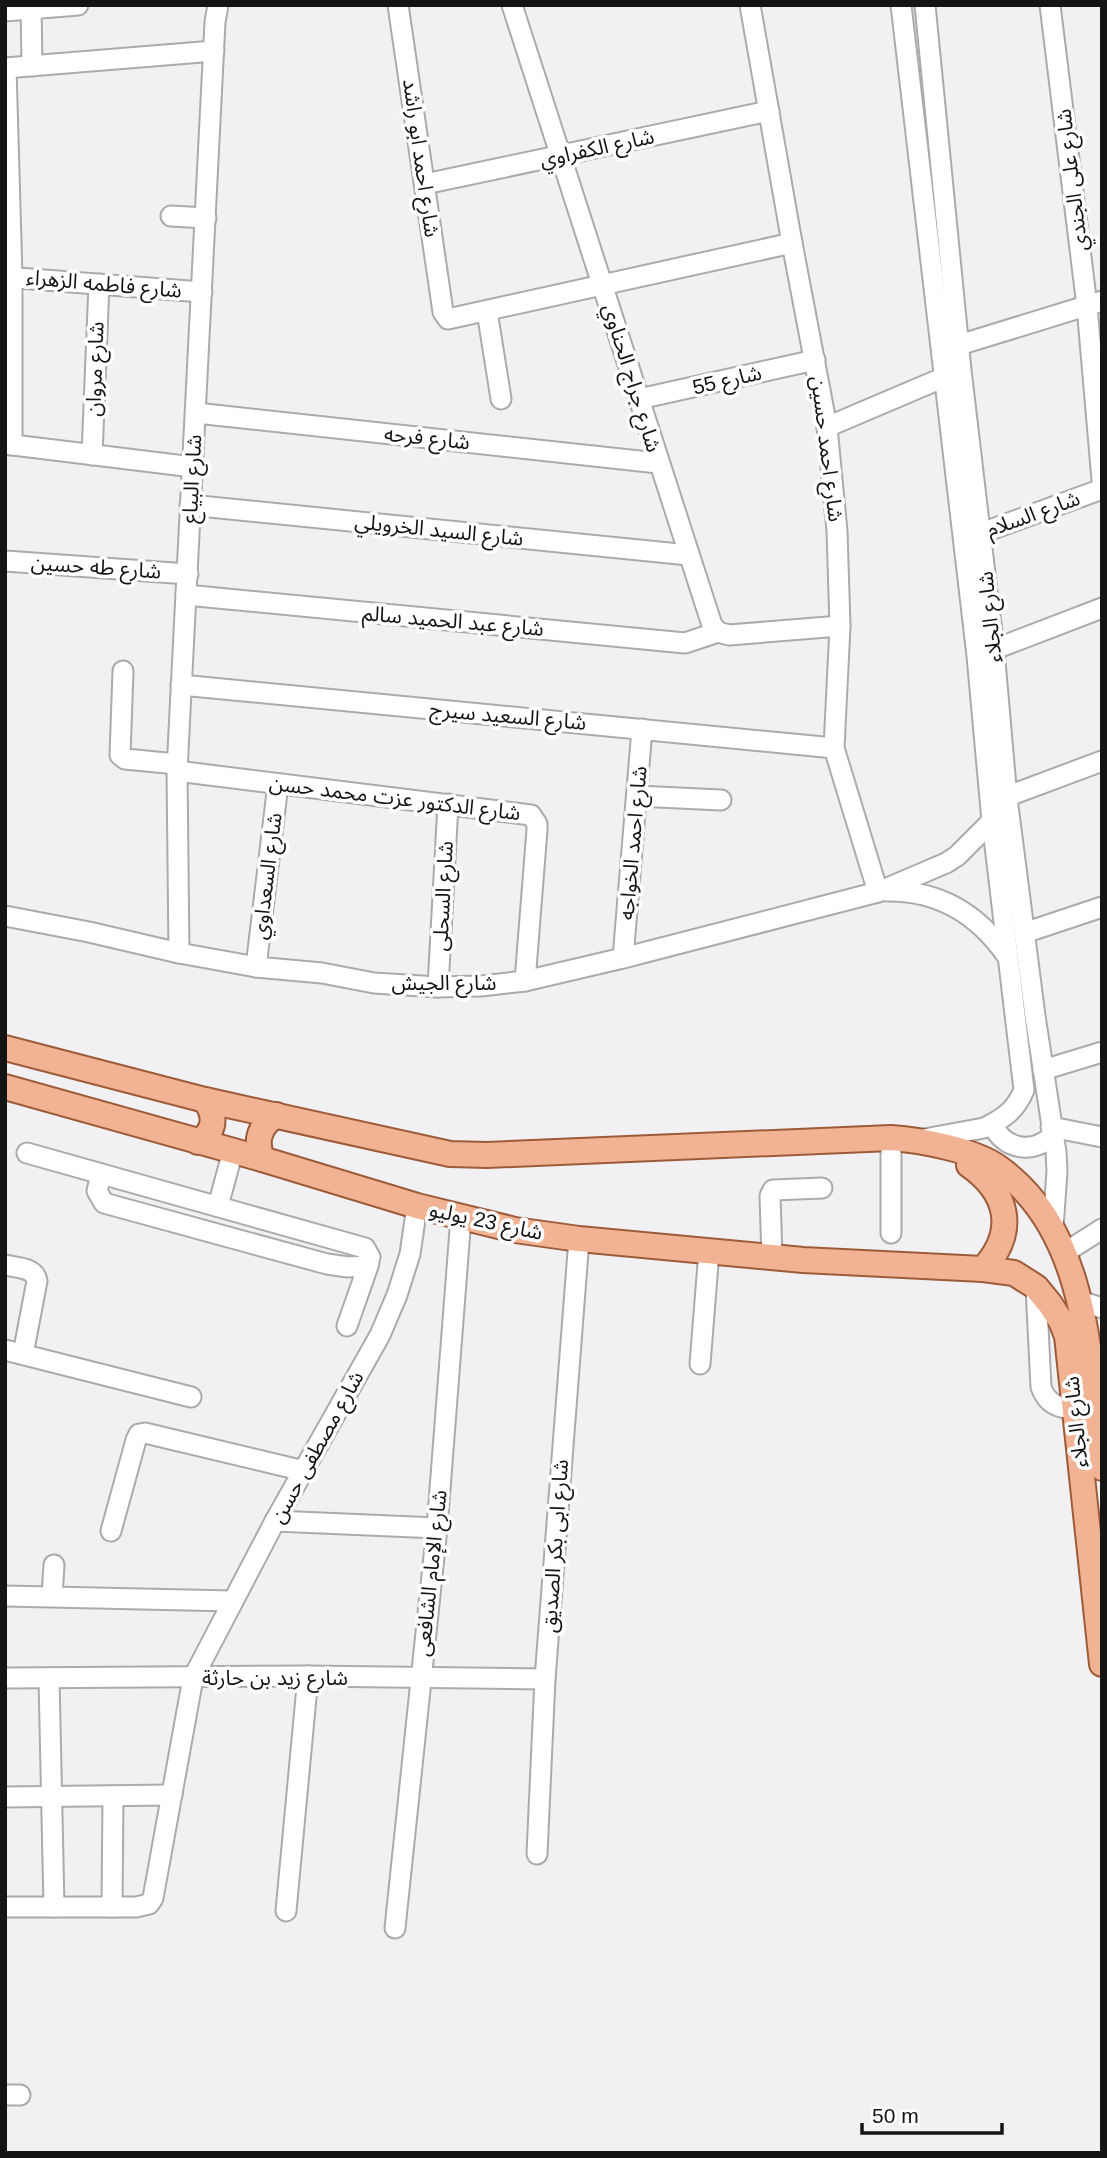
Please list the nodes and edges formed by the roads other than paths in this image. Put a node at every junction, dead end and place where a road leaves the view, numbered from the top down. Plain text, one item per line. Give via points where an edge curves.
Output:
1 (78, 5) edge
2 (218, 5) edge
3 (398, 5) edge
4 (512, 5) edge
5 (750, 5) edge
6 (901, 5) edge
7 (925, 5) edge
8 (1051, 5) edge
9 (31, 7) edge
10 (5, 11) edge
11 (214, 51) junction
12 (32, 66) junction
13 (6, 68) edge
14 (769, 111) junction
15 (562, 155) junction
16 (425, 184) junction
17 (171, 216) dead end
18 (206, 218) junction
19 (792, 243) junction
20 (9, 277) edge
21 (99, 284) junction
22 (603, 285) junction
23 (202, 292) junction
24 (1094, 303) edge
25 (487, 311) junction
26 (959, 345) junction
27 (816, 360) junction
28 (952, 373) junction
29 (501, 399) dead end
30 (639, 400) junction
31 (196, 413) junction
32 (827, 427) junction
33 (9, 445) edge
34 (92, 455) junction
35 (658, 463) junction
36 (193, 467) junction
37 (1102, 480) edge
38 (1102, 489) edge
39 (190, 505) junction
40 (972, 537) junction
41 (689, 555) junction
42 (5, 561) edge
43 (188, 574) junction
44 (186, 595) junction
45 (1102, 608) edge
46 (840, 626) junction
47 (718, 632) junction
48 (986, 653) junction
49 (123, 671) dead end
50 (181, 685) junction
51 (642, 729) junction
52 (834, 748) junction
53 (1102, 761) edge
54 (177, 767) junction
55 (278, 784) junction
56 (637, 796) junction
57 (721, 800) dead end
58 (448, 804) junction
59 (997, 807) junction
60 (878, 892) junction
61 (1102, 907) edge
62 (5, 916) edge
63 (1024, 933) junction
64 (179, 953) junction
65 (1008, 957) junction
66 (623, 958) junction
67 (256, 967) junction
68 (525, 981) junction
69 (438, 987) junction
70 (5, 1048) edge
71 (1102, 1052) edge
72 (1043, 1070) junction
73 (7, 1090) edge
74 (205, 1100) junction
75 (276, 1115) junction
76 (992, 1124) junction
77 (1052, 1132) junction
78 (1102, 1137) edge
79 (891, 1138) junction
80 (917, 1140) junction
81 (198, 1142) junction
82 (946, 1148) junction
83 (233, 1151) junction
84 (27, 1153) dead end
85 (262, 1159) junction
86 (101, 1174) junction
87 (822, 1188) dead end
88 (168, 1192) junction
89 (417, 1206) junction
90 (227, 1209) junction
91 (461, 1217) junction
92 (161, 1219) junction
93 (1053, 1228) junction
94 (1102, 1229) edge
95 (891, 1233) dead end
96 (229, 1238) junction
97 (579, 1239) junction
98 (709, 1251) junction
99 (1064, 1253) junction
100 (772, 1257) junction
101 (5, 1265) edge
102 (368, 1266) junction
103 (983, 1269) junction
104 (1091, 1304) edge
105 (347, 1326) dead end
106 (14, 1352) edge
107 (700, 1364) dead end
108 (191, 1397) dead end
109 (1102, 1468) edge
110 (304, 1471) junction
111 (275, 1521) junction
112 (436, 1528) junction
113 (110, 1531) dead end
114 (54, 1565) dead end
115 (5, 1596) edge
116 (52, 1596) junction
117 (233, 1601) junction
118 (1102, 1664) edge
119 (308, 1676) junction
120 (5, 1678) edge
121 (49, 1678) junction
122 (193, 1678) junction
123 (421, 1679) junction
124 (545, 1679) junction
125 (172, 1795) junction
126 (113, 1796) junction
127 (5, 1797) edge
128 (52, 1797) junction
129 (537, 1854) dead end
130 (5, 1906) edge
131 (54, 1907) junction
132 (112, 1907) junction
133 (286, 1911) dead end
134 (395, 1928) dead end

1 - 9 street
2 - 11 street, شارع البياع
3 - 16 street, شارع احمد ابو راشد
4 - 15 street, شارع جراج الحناوي
5 - 14 street, شارع احمد حسين
6 - 28 street, شارع الجلاء
7 - 26 street, شارع الجلاء
8 - 24 street, شارع على الجندي
9 - 10 street
9 - 12 street
11 - 12 street
11 - 18 street, شارع البياع
12 - 13 street
13 - 20 street
14 - 15 street, شارع الكفراوي
14 - 19 street, شارع احمد حسين
15 - 16 street, شارع الكفراوي
15 - 22 street, شارع جراج الحناوي
16 - 25 street, شارع احمد ابو راشد via 445,317
17 - 18 street
18 - 23 street, شارع البياع
19 - 22 street
19 - 27 street, شارع احمد حسين
20 - 21 street, شارع فاطمه الزهراء
20 - 33 street
21 - 23 street, شارع فاطمه الزهراء
21 - 34 street, شارع مروان
22 - 25 street
22 - 30 street, شارع جراج الحناوي
23 - 31 street, شارع البياع
24 - 26 street
24 - 37 street, شارع على الجندي
25 - 29 street
26 - 28 street, شارع الجلاء
27 - 30 street, شارع 55
27 - 32 street, شارع احمد حسين
28 - 32 street
28 - 40 street, شارع الجلاء
30 - 35 street, شارع جراج الحناوي
31 - 35 street, شارع فرحه
31 - 36 street, شارع البياع
32 - 46 street, شارع احمد حسين
33 - 34 street
34 - 36 street
35 - 41 street, شارع جراج الحناوي
36 - 39 street, شارع البياع
38 - 40 street, شارع السلام
39 - 41 street, شارع السيد الخرويلي
39 - 43 street, شارع البياع
40 - 48 street, شارع الجلاء
41 - 47 street, شارع جراج الحناوي via 707,615
42 - 43 street, شارع طه حسين
43 - 44 street, شارع البياع
44 - 47 street, شارع عبد الحميد سالم via 685,643
44 - 50 street, شارع البياع
45 - 48 street
46 - 47 street via 729,635
46 - 52 street, شارع احمد حسين
48 - 59 street, شارع الجلاء
49 - 54 street, شارع الدكتور عزت محمد حسن via 120,755
50 - 51 street, شارع السعيد سيرج
50 - 54 street, شارع البياع
51 - 52 street, شارع السعيد سيرج
51 - 56 street, شارع احمد الخواجه
52 - 60 street, شارع احمد حسين
53 - 59 street
54 - 55 street, شارع الدكتور عزت محمد حسن
54 - 64 street, شارع البياع
55 - 58 street, شارع الدكتور عزت محمد حسن
55 - 67 street, شارع السعداوي
56 - 57 street
56 - 66 street, شارع احمد الخواجه
58 - 68 street, شارع الدكتور عزت محمد حسن via 527,813 537,824
58 - 69 street, شارع السحلى
59 - 60 street, شارع الجيش via 957,856
59 - 63 street, شارع الجلاء
59 - 65 street, شارع الجلاء
60 - 65 street, شارع الجيش via 916,893 953,905 993,936
60 - 66 street, شارع الجيش
61 - 63 street
62 - 64 street, شارع الجيش
63 - 72 street, شارع الجلاء
64 - 67 street, شارع الجيش
65 - 76 street, شارع الجلاء via 1024,1090 1014,1108
66 - 68 street, شارع الجيش
67 - 69 street, شارع الجيش
68 - 69 street, شارع الجيش
70 - 74 main road
71 - 72 street
72 - 77 street, شارع الجلاء
73 - 81 main road, شارع 23 يوليو
74 - 75 main road
74 - 81 main road via 213,1123
75 - 79 main road via 435,1152 468,1155
75 - 85 main road via 259,1134
76 - 77 street via 1000,1136 1019,1147 1033,1147
76 - 80 street, شارع الجلاء
77 - 78 street
77 - 93 street, شارع الجلاء via 1057,1171
79 - 80 main road
79 - 95 street
80 - 82 main road
81 - 83 main road, شارع 23 يوليو
82 - 93 main road, شارع الجلاء via 998,1168 1026,1193
82 - 103 main road via 981,1173 1000,1198 1004,1221 1000,1244
83 - 85 main road, شارع 23 يوليو
83 - 90 street
84 - 86 street
85 - 89 main road, شارع 23 يوليو
86 - 88 street
86 - 92 street via 97,1191 104,1203
87 - 100 street via 773,1190
88 - 90 street
88 - 92 street
89 - 91 main road, شارع 23 يوليو
89 - 110 street, شارع مصطفى حسن via 410,1254 389,1315
90 - 96 street
90 - 102 street via 356,1244 370,1257
91 - 97 main road, شارع 23 يوليو
91 - 112 street, شارع الإمام الشافعى
92 - 96 street
93 - 99 main road, شارع الجلاء
94 - 99 street
96 - 102 street via 327,1264
97 - 98 main road, شارع 23 يوليو
97 - 124 street, شارع ابى بكر الصديق
98 - 100 main road, شارع 23 يوليو
98 - 107 street
99 - 104 main road, شارع الجلاء
100 - 103 main road, شارع 23 يوليو
101 - 106 street via 32,1271 37,1281
102 - 105 street
103 - 118 main road, شارع الجلاء via 1014,1273 1035,1287 1067,1336
104 - 109 main road, شارع الجلاء
106 - 108 street
110 - 111 street, شارع مصطفى حسن
110 - 113 street via 139,1434
111 - 112 street
111 - 117 street, شارع مصطفى حسن
112 - 123 street, شارع الإمام الشافعى
114 - 116 street
115 - 116 street
116 - 117 street
117 - 122 street, شارع مصطفى حسن
119 - 122 street, شارع زيد بن حارثة
119 - 123 street, شارع زيد بن حارثة
119 - 133 street
120 - 121 street, شارع زيد بن حارثة
121 - 122 street, شارع زيد بن حارثة
121 - 128 street
122 - 125 street, شارع مصطفى حسن
123 - 124 street, شارع زيد بن حارثة
123 - 134 street, شارع الإمام الشافعى
124 - 129 street, شارع ابى بكر الصديق
125 - 126 street
125 - 132 street, شارع مصطفى حسن via 153,1898 142,1906
126 - 128 street
126 - 132 street
127 - 128 street
128 - 131 street
130 - 131 street, شارع مصطفى حسن
131 - 132 street, شارع مصطفى حسن

